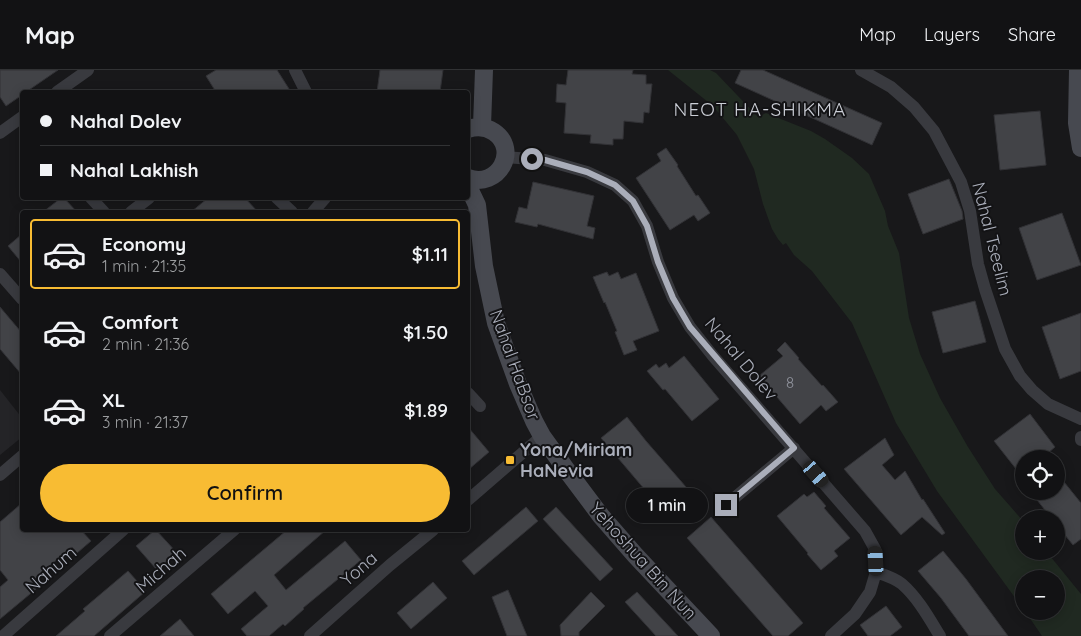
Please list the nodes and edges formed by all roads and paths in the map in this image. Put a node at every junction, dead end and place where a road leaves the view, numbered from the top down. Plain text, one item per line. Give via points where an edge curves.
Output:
1 (88, 70) edge
2 (295, 70) edge
3 (484, 70) edge
4 (862, 70) edge
5 (1078, 70) edge
6 (60, 90) edge
7 (305, 90) edge
8 (20, 118) edge
9 (475, 128) edge
10 (0, 133) edge
11 (1081, 148) edge
12 (505, 157) junction
13 (470, 178) edge
14 (489, 178) junction
15 (470, 190) edge
16 (94, 200) edge
17 (146, 200) edge
18 (279, 200) edge
19 (324, 200) edge
20 (478, 205) junction
21 (102, 210) edge
22 (134, 210) edge
23 (290, 210) edge
24 (316, 210) edge
25 (0, 274) edge
26 (20, 295) edge
27 (470, 395) edge
28 (480, 406) dead end
29 (1081, 419) edge
30 (1081, 431) edge
31 (542, 436) junction
32 (794, 448) junction
33 (20, 458) edge
34 (0, 476) edge
35 (470, 498) edge
36 (726, 505) dead end
37 (121, 532) edge
38 (232, 532) edge
39 (431, 532) edge
40 (876, 572) junction
41 (313, 635) edge
42 (3, 636) edge
43 (110, 636) edge
44 (711, 636) edge
45 (831, 636) edge
46 (940, 636) edge

1 - 6 street
2 - 7 street
3 - 9 street
4 - 29 street, Nahal Tseelim via 891,87 914,107 934,131 961,182 970,210 985,289 1005,349 1020,376 1048,404
5 - 11 street via 1077,122
8 - 10 street
9 - 12 street via 491,130 498,135
12 - 14 street, Nahal HaBsor via 499,171
12 - 32 street, Nahal Dolev via 545,160 587,172 615,185 633,201 647,226 673,298 690,327
13 - 14 street
14 - 20 street, Nahal HaBsor
15 - 20 street, Nahal HaBsor
16 - 21 street
17 - 22 street
18 - 23 street
19 - 24 street
20 - 31 street, Nahal HaBsor via 484,266 496,323 518,384
25 - 26 street
27 - 28 street
29 - 30 street, Nahal Tseelim
31 - 35 street
31 - 44 street, Yehoshua Bin Nun via 601,516
32 - 36 street
32 - 40 street, Nahal Dolev via 866,531 875,549
33 - 34 street
37 - 42 street, Nahum
38 - 43 street, Michah
39 - 41 street, Yona
40 - 45 street, Nahal Dolev via 870,592 855,614
40 - 46 street via 901,583

